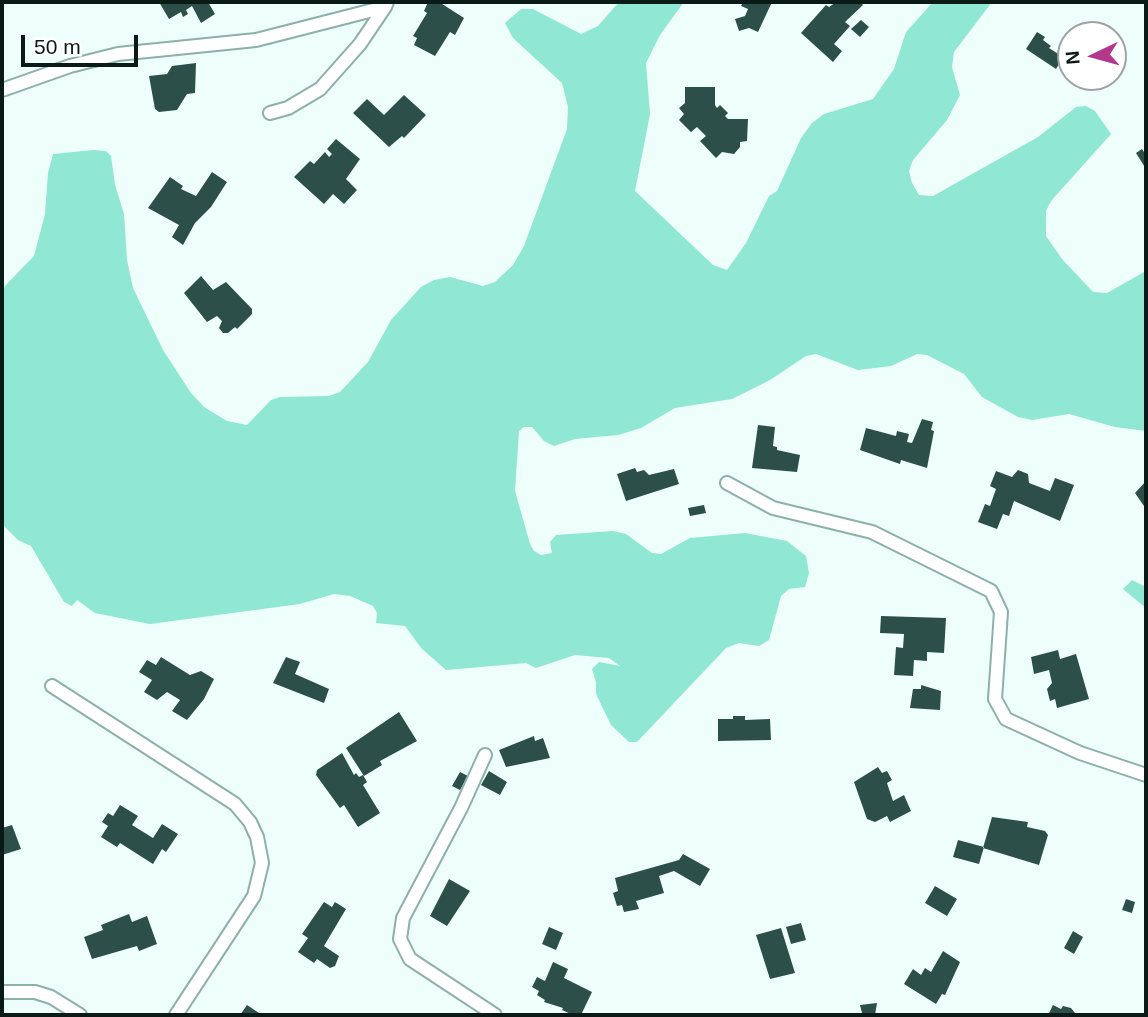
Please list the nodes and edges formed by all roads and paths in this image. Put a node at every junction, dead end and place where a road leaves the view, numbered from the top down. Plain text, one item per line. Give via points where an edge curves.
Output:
1 (386, 4) edge
2 (2, 90) edge
3 (270, 113) dead end
4 (727, 483) dead end
5 (52, 685) dead end
6 (485, 755) dead end
7 (1146, 775) edge
8 (2, 992) edge
9 (80, 1015) edge
10 (176, 1015) edge
11 (495, 1015) edge

1 - 2 street via 256,40 118,54
1 - 3 street via 360,44 320,89
4 - 7 street via 773,508 872,532 991,591 1001,612 995,699 1006,719 1080,753
5 - 10 street via 235,804 257,837 262,863 254,896
6 - 11 street via 403,918 400,939 410,958
8 - 9 street via 35,992

